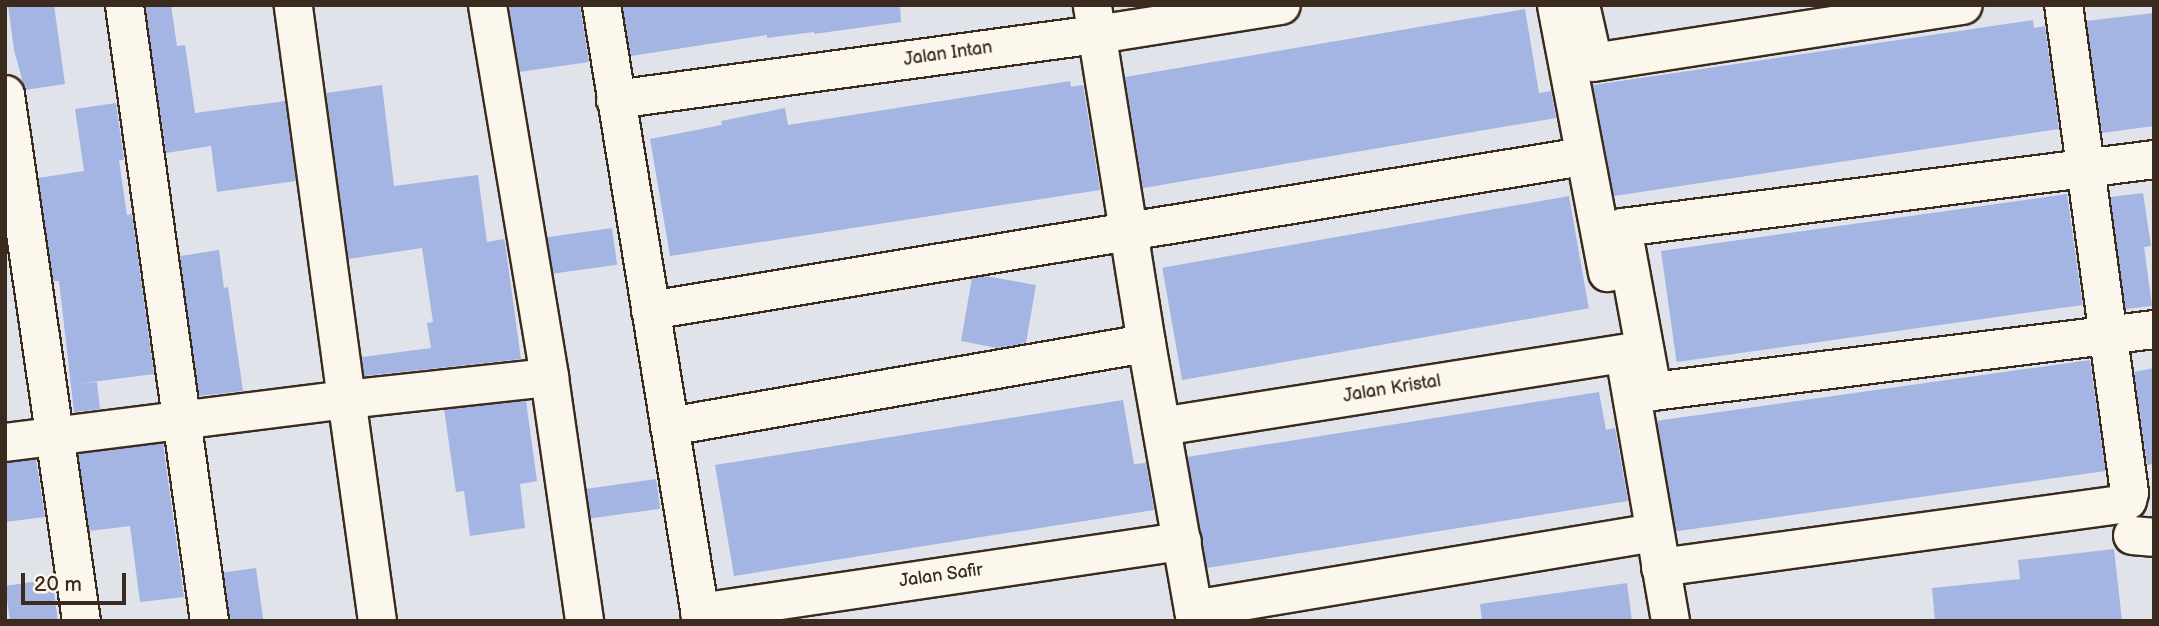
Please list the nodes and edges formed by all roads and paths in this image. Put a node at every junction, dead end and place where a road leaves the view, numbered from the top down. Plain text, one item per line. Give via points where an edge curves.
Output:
1 (124, 5) edge
2 (293, 5) edge
3 (487, 5) edge
4 (601, 5) edge
5 (1281, 5) edge
6 (1556, 5) edge
7 (1581, 5) edge
8 (1963, 5) edge
9 (2063, 5) edge
10 (1095, 20) edge
11 (5, 94) edge
12 (615, 99) junction
13 (1583, 156) junction
14 (2154, 159) edge
15 (2086, 168) junction
16 (1128, 231) junction
17 (650, 310) junction
18 (2154, 329) edge
19 (2107, 335) junction
20 (1146, 342) junction
21 (1624, 353) junction
22 (549, 377) junction
23 (346, 399) junction
24 (184, 419) junction
25 (669, 426) junction
26 (1161, 426) junction
27 (53, 435) junction
28 (5, 442) edge
29 (1182, 541) junction
30 (1657, 549) junction
31 (1194, 615) edge
32 (700, 616) edge
33 (80, 621) edge
34 (209, 621) edge
35 (377, 621) edge
36 (584, 621) edge
37 (1670, 621) edge

1 - 24 street
2 - 23 street
3 - 22 street
4 - 12 street
5 - 10 street, Jalan Intan
6 - 13 street
7 - 8 street via 1593,62
9 - 15 street
10 - 12 street, Jalan Intan
10 - 16 street
11 - 27 street
12 - 17 street
13 - 16 street
13 - 21 street
14 - 15 street
15 - 19 street
15 - 19 street via 1622,227 1652,391
16 - 17 street
16 - 20 street
17 - 25 street
18 - 19 street
19 - 30 street via 2129,492 2120,504
20 - 25 street
20 - 26 street
21 - 26 street, Jalan Kristal
21 - 30 street
22 - 23 street
22 - 36 street
23 - 24 street
23 - 35 street
24 - 27 street
24 - 34 street
25 - 32 street
26 - 29 street
27 - 28 street
27 - 33 street
29 - 31 street
29 - 32 street, Jalan Safir
30 - 31 street
30 - 37 street

